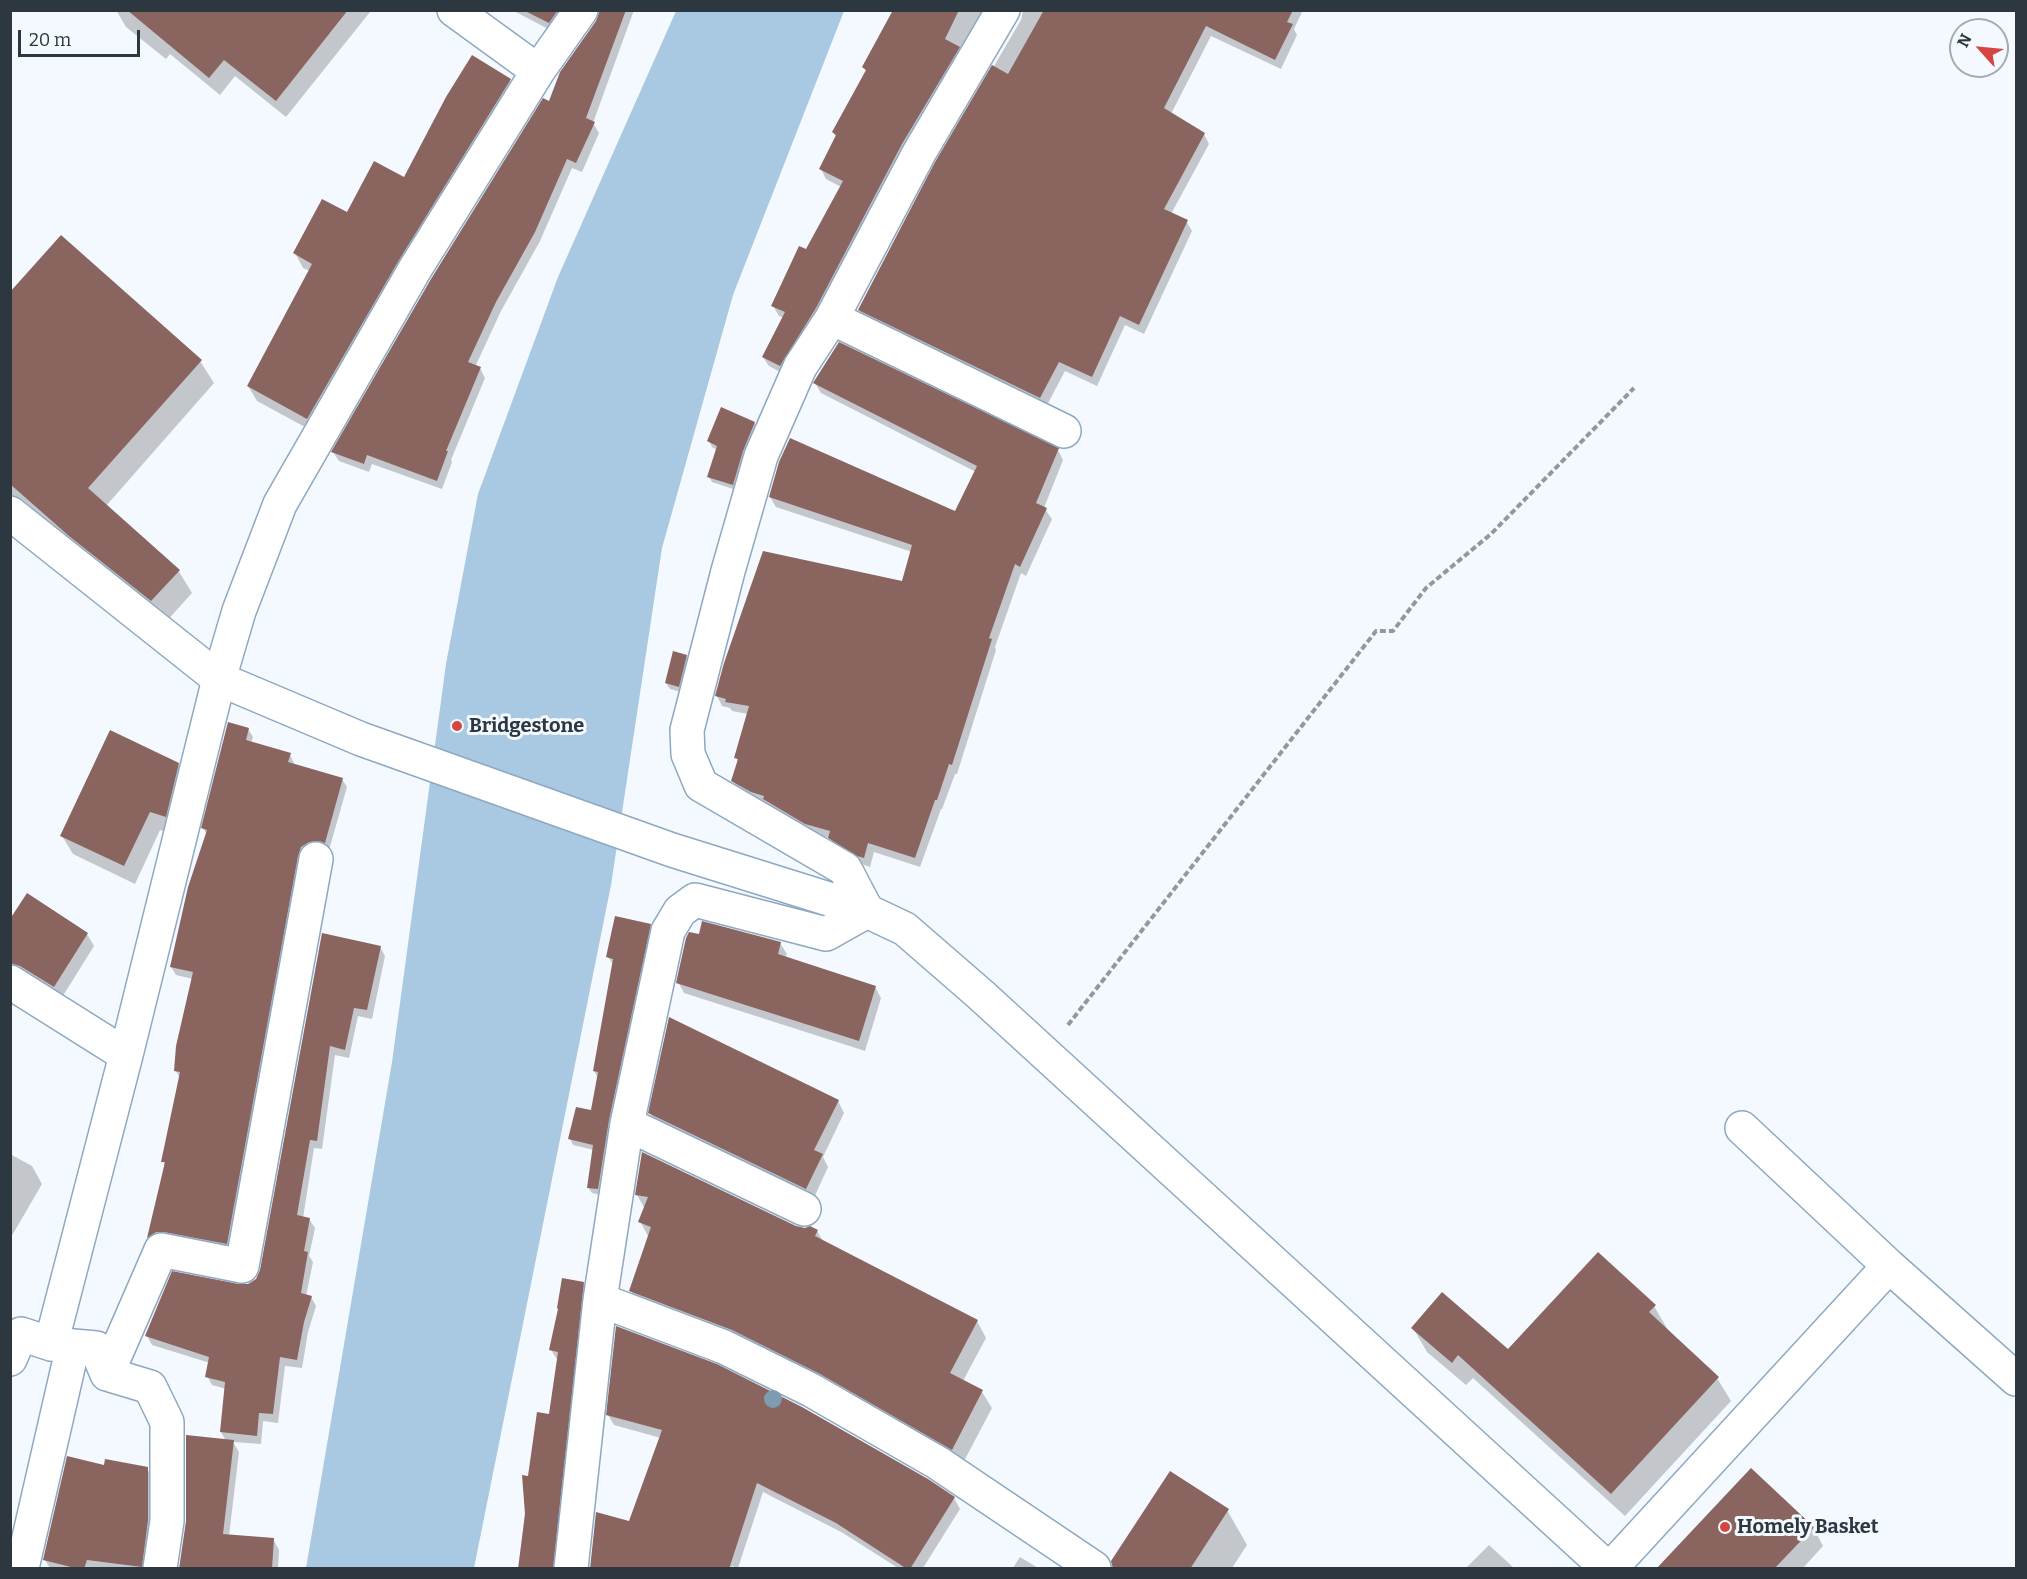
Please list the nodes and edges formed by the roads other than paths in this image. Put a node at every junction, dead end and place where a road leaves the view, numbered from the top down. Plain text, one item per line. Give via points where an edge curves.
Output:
1 (454, 10) edge
2 (581, 10) edge
3 (1003, 10) edge
4 (538, 71) junction
5 (832, 318) junction
6 (1064, 431) dead end
7 (10, 513) edge
8 (219, 679) junction
9 (316, 860) dead end
10 (867, 911) junction
11 (10, 982) edge
12 (126, 1055) junction
13 (627, 1124) junction
14 (1742, 1128) dead end
15 (804, 1209) dead end
16 (1889, 1266) junction
17 (600, 1300) junction
18 (33, 1342) edge
19 (108, 1374) junction
20 (2016, 1379) edge
21 (22, 1569) edge
22 (160, 1569) edge
23 (571, 1569) edge
24 (1095, 1569) edge
25 (1609, 1569) edge

1 - 4 street
2 - 4 street
3 - 5 street via 919,153
4 - 8 street via 415,269 280,504 239,611
5 - 6 street
5 - 10 street via 800,367 761,456 687,730 688,754 701,785 845,869
7 - 8 street
8 - 10 street via 361,739 672,850
8 - 12 street
9 - 19 street via 242,1266 161,1250
10 - 13 street via 825,934 695,900 680,911 668,931
10 - 25 street via 905,929
11 - 12 street
12 - 18 street
13 - 15 street
13 - 17 street
14 - 16 street
16 - 20 street
16 - 25 street
17 - 23 street
17 - 24 street via 724,1347 811,1390 938,1462
18 - 19 street via 96,1348
18 - 21 street
19 - 22 street via 150,1387 167,1422 167,1521

